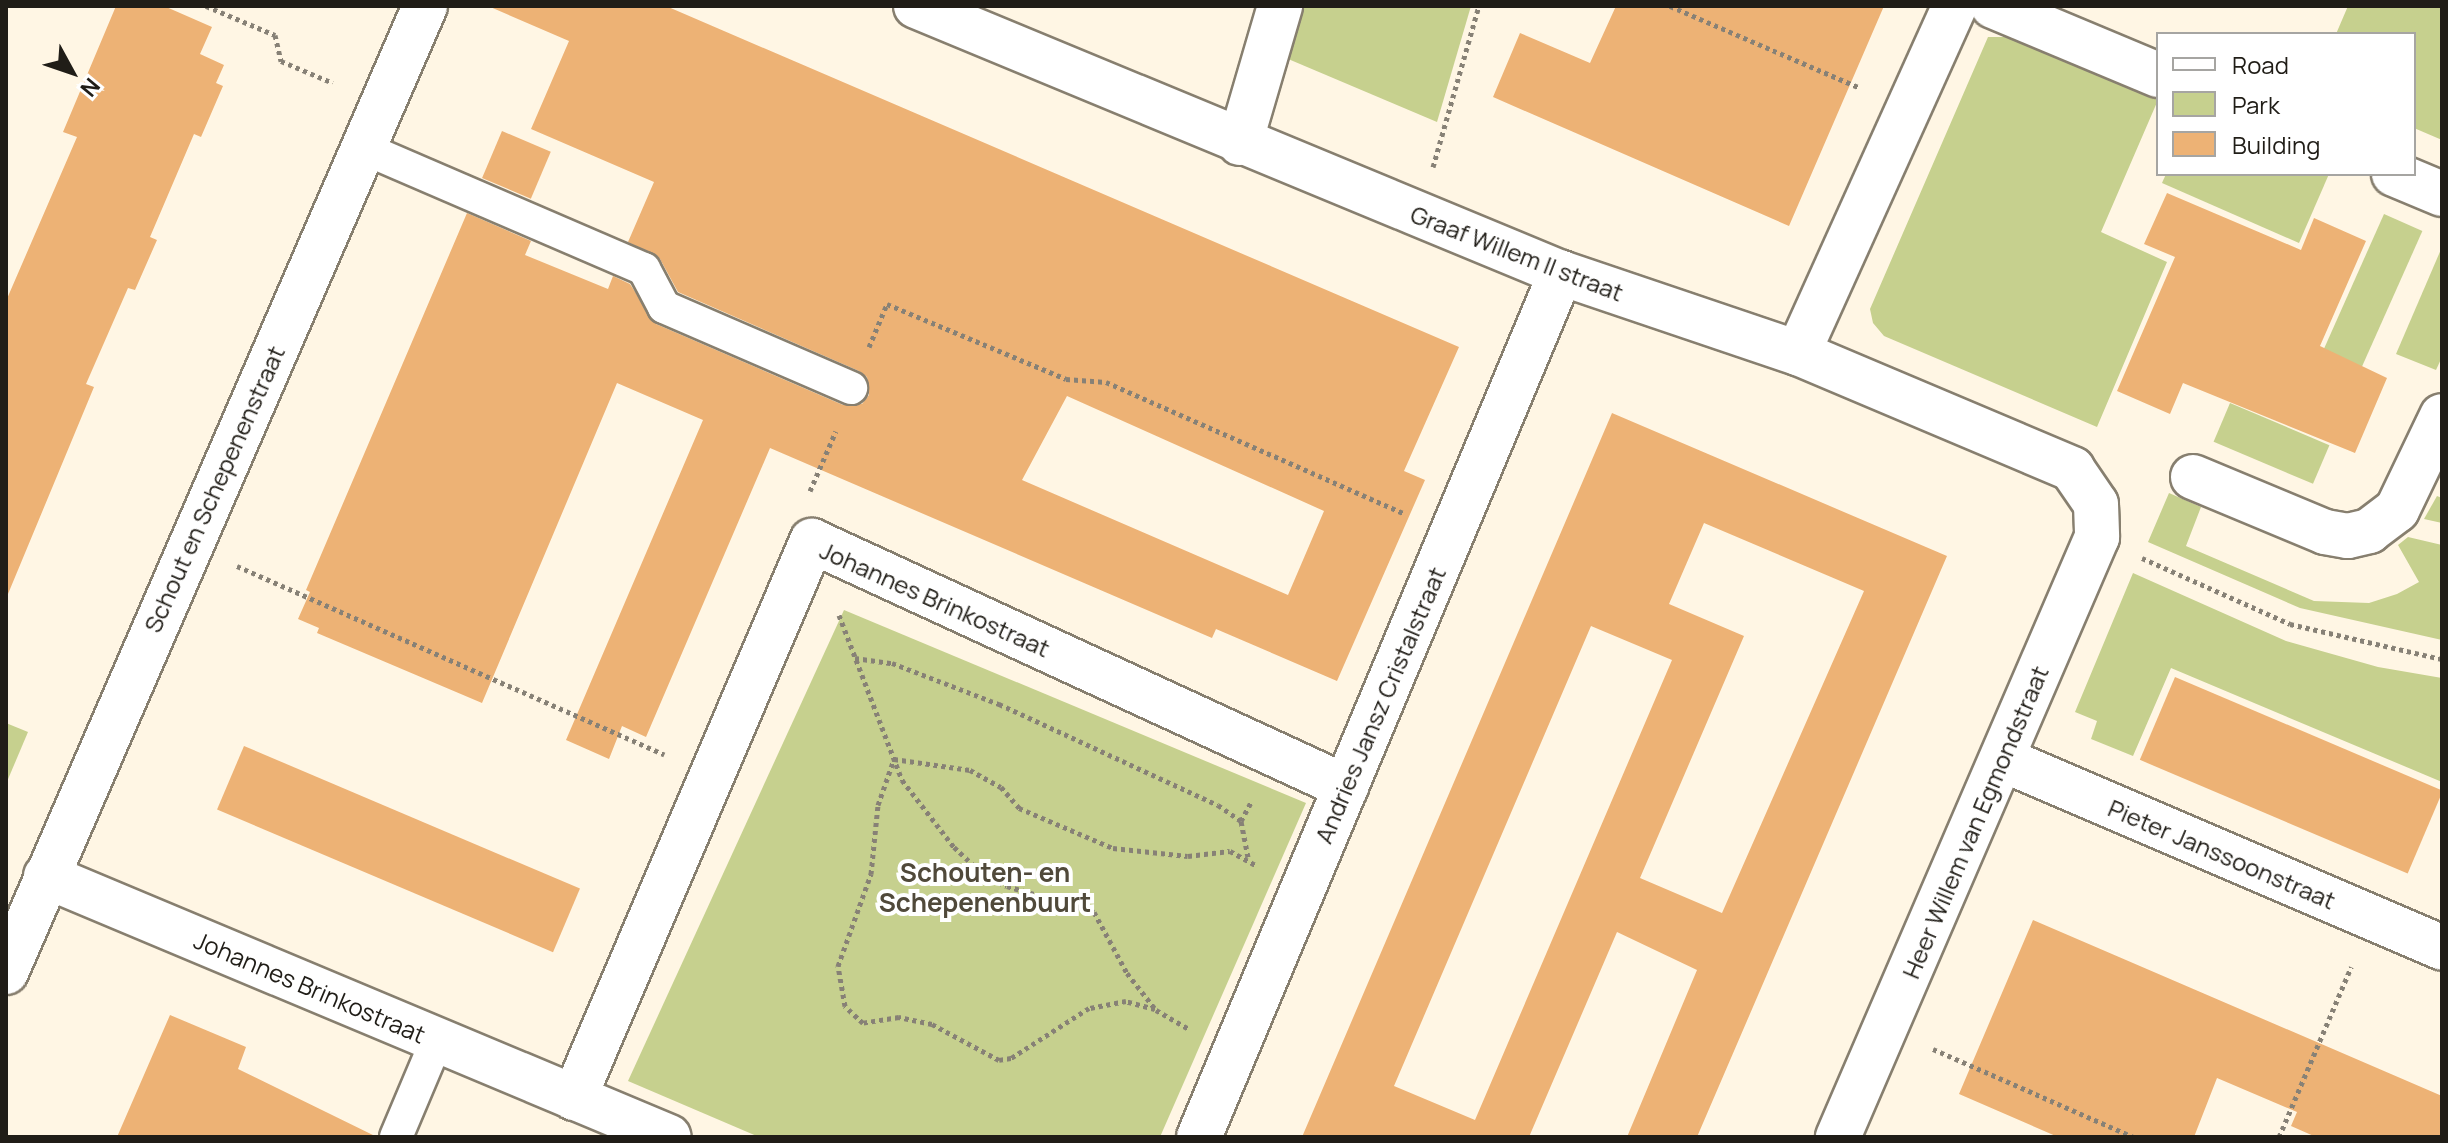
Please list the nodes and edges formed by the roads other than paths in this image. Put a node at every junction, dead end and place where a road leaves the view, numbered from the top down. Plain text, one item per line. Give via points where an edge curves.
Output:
1 (425, 6) edge
2 (916, 6) edge
3 (1280, 6) edge
4 (1955, 6) edge
5 (1993, 6) edge
6 (2156, 74) edge
7 (1240, 143) junction
8 (363, 148) junction
9 (2399, 176) edge
10 (2442, 194) edge
11 (1561, 273) junction
12 (1798, 353) junction
13 (851, 388) road end
14 (2442, 416) edge
15 (2193, 477) dead end
16 (2097, 520) joint
17 (2002, 759) junction
18 (1346, 787) junction
19 (46, 876) junction
20 (2442, 948) edge
21 (6, 972) edge
22 (437, 1040) junction
23 (574, 1098) junction
24 (396, 1137) edge
25 (669, 1137) edge
26 (1199, 1137) edge
27 (1838, 1137) edge

1 - 8 street, Schout en Schepenenstraat
2 - 7 street, Graaf Willem II straat
3 - 7 street
4 - 12 street
5 - 6 street
7 - 11 street, Graaf Willem II straat
8 - 13 lane via 644,269 664,307
8 - 19 street, Schout en Schepenenstraat
9 - 10 street
11 - 12 street, Graaf Willem II straat
11 - 18 street, Andries Jansz Cristalstraat
12 - 16 street, Graaf Willem II straat via 2072,469
14 - 15 street via 2397,510 2369,531 2348,536 2325,532
16 - 17 street, Heer Willem van Egmondstraat
17 - 20 street, Pieter Janssoonstraat
17 - 27 street, Heer Willem van Egmondstraat
18 - 23 street, Johannes Brinkostraat via 812,541
18 - 26 street, Andries Jansz Cristalstraat
19 - 21 street, Schout en Schepenenstraat
19 - 22 street, Johannes Brinkostraat
22 - 23 street, Johannes Brinkostraat
22 - 24 lane
23 - 25 street, Johannes Brinkostraat

